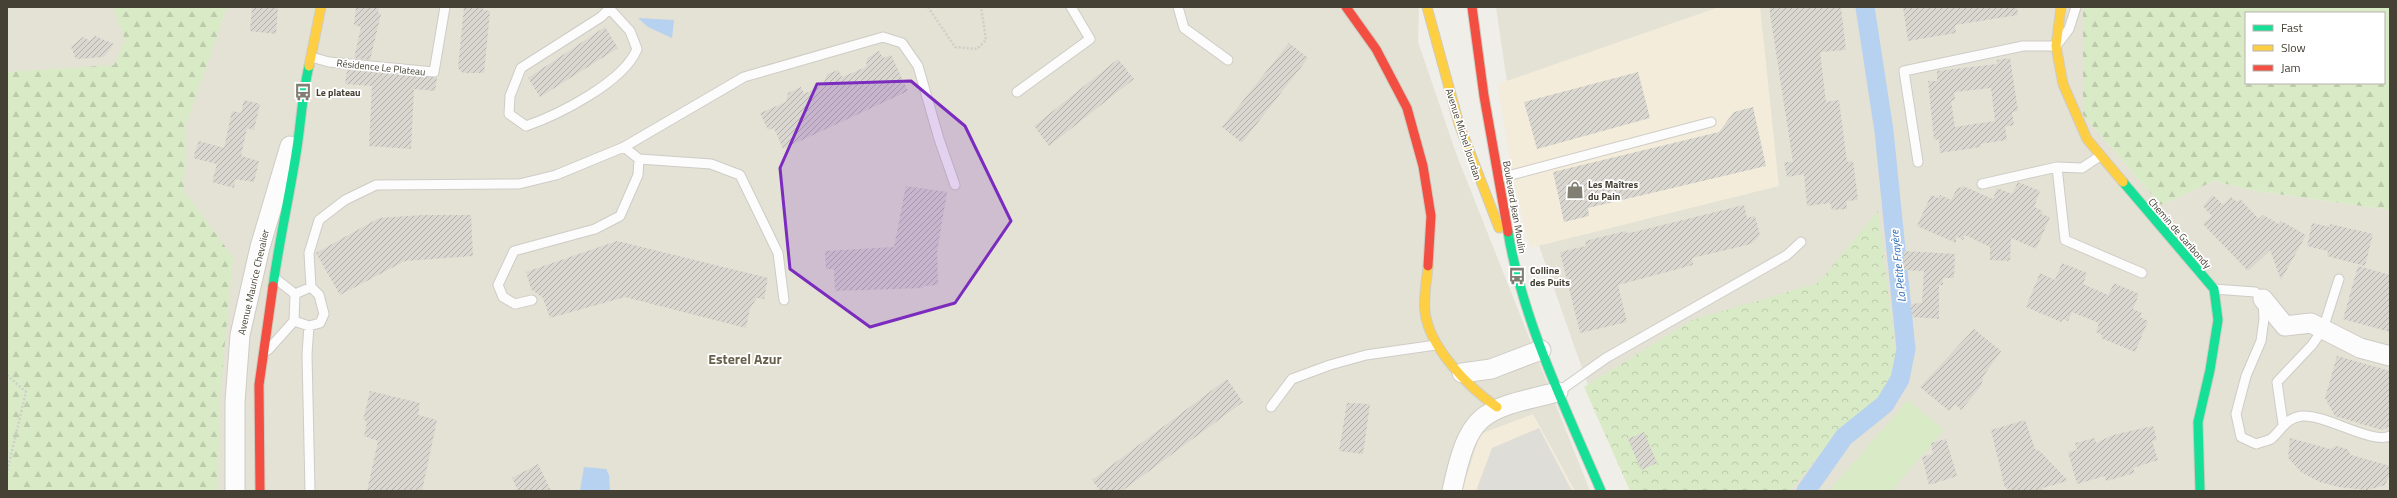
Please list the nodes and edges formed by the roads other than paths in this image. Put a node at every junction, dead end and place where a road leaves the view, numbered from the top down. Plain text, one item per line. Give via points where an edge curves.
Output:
1 (321, 7) edge
2 (445, 7) edge
3 (1071, 7) edge
4 (1178, 7) edge
5 (1346, 7) edge
6 (1427, 7) edge
7 (1472, 7) edge
8 (2061, 7) edge
9 (2076, 7) edge
10 (608, 8) edge
11 (2056, 46) junction
12 (311, 57) junction
13 (1228, 60) dead end
14 (1017, 92) dead end
15 (1711, 122) dead end
16 (298, 126) junction
17 (624, 147) junction
18 (2100, 156) junction
19 (639, 160) junction
20 (1918, 162) dead end
21 (2057, 167) junction
22 (1500, 178) junction
23 (1982, 184) dead end
24 (956, 185) dead end
25 (1801, 242) dead end
26 (260, 247) junction
27 (1512, 258) junction
28 (2142, 273) dead end
29 (264, 274) dead end
30 (274, 277) junction
31 (2339, 279) dead end
32 (312, 287) junction
33 (2214, 289) junction
34 (295, 294) junction
35 (2263, 299) junction
36 (532, 300) dead end
37 (784, 300) dead end
38 (294, 321) junction
39 (309, 326) junction
40 (2323, 329) junction
41 (256, 333) dead end
42 (1436, 345) junction
43 (1541, 350) junction
44 (263, 356) junction
45 (2390, 356) edge
46 (1462, 373) junction
47 (1558, 392) junction
48 (1271, 407) dead end
49 (1497, 408) junction
50 (2283, 424) junction
51 (2390, 436) edge
52 (235, 491) edge
53 (260, 491) edge
54 (310, 491) edge
55 (1452, 491) edge
56 (1601, 491) edge
57 (2200, 491) edge

1 - 12 street, Avenue Maurice Chevalier
2 - 12 lane, Résidence Le Plateau via 434,72 329,62
3 - 14 lane via 1090,39
4 - 13 lane via 1184,28
5 - 42 street via 1376,49 1407,108 1423,166 1430,216 1425,312
6 - 27 street, Avenue Michel Jourdan via 1459,124 1484,193
7 - 22 street, Boulevard Jean Moulin via 1484,96
8 - 11 street, Chemin de Garibondy
9 - 11 lane via 2069,29
10 - 10 lane via 601,17 520,68 510,96 509,114 526,126 553,117 591,95 633,59 637,49 630,31
11 - 18 street, Chemin de Garibondy via 2063,84 2087,139
11 - 20 lane via 2023,46 1904,72
12 - 16 street, Avenue Maurice Chevalier
15 - 22 lane
16 - 26 street, Avenue Maurice Chevalier via 281,171
16 - 30 street, Avenue Maurice Chevalier via 296,154
17 - 19 lane
17 - 24 lane via 744,77 883,37 902,43 918,66 939,139
17 - 32 lane via 556,175 519,184 376,185 345,200 319,220 309,253
18 - 21 lane via 2082,168
18 - 33 street, Chemin de Garibondy
19 - 36 lane via 638,174 620,216 595,229 514,251 498,284 503,297 515,304
19 - 37 lane via 711,164 740,174 778,253
21 - 23 lane
21 - 28 lane via 2065,240
22 - 27 street, Boulevard Jean Moulin
25 - 47 lane via 1787,255 1606,358
26 - 29 lane via 265,266
26 - 52 street, Avenue Maurice Chevalier via 240,335 235,402
27 - 43 street, Boulevard Jean Moulin
30 - 34 lane
30 - 44 street, Avenue Maurice Chevalier
31 - 40 lane
32 - 34 lane
32 - 39 lane via 319,295 324,314 320,323
33 - 35 lane via 2255,292
33 - 57 street via 2218,320 2198,422
34 - 38 lane
35 - 40 street via 2285,326 2310,323
35 - 50 lane via 2261,341 2246,376 2236,414 2241,437 2256,444 2270,439
38 - 39 lane
38 - 44 lane
39 - 54 lane via 307,354
40 - 45 street via 2360,348
40 - 50 lane via 2312,345 2277,382
41 - 44 lane
42 - 46 street
42 - 48 lane via 1366,355 1292,379
43 - 46 street via 1491,369
43 - 47 street, Boulevard Jean Moulin
44 - 53 street, Avenue Maurice Chevalier via 259,385
46 - 49 street via 1479,395
47 - 49 street
47 - 56 street, Boulevard Jean Moulin
49 - 55 street via 1468,433
50 - 51 lane via 2291,418 2317,417 2378,437

